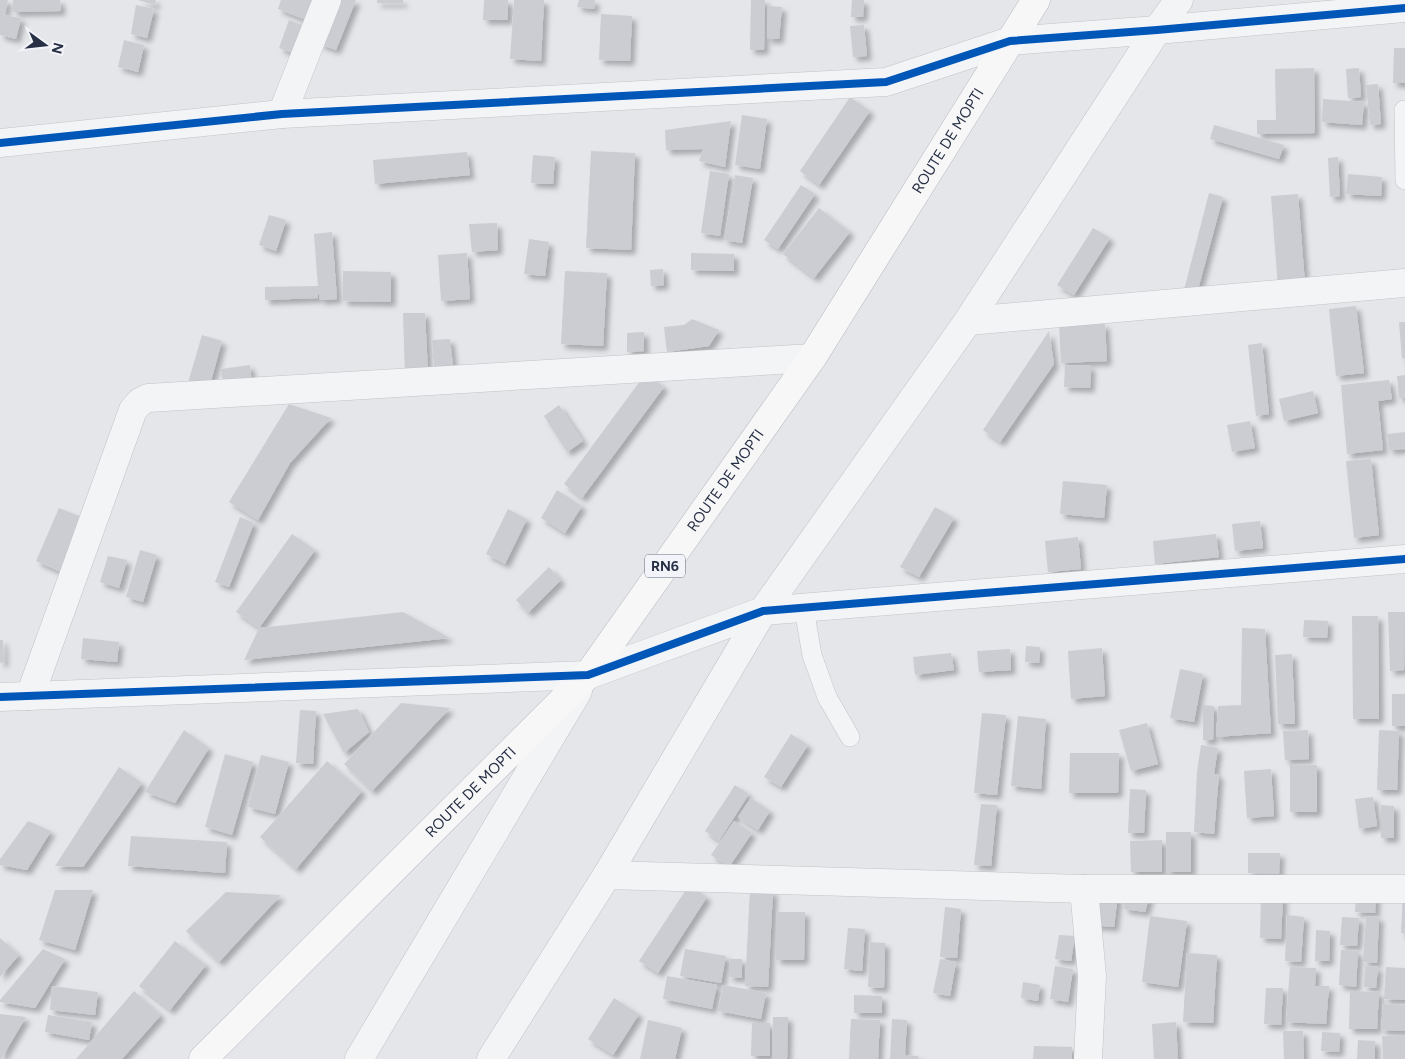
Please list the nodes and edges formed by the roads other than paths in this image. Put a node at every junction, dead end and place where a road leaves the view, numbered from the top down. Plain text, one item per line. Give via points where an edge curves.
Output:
1 (327, 0) edge
2 (1036, 0) edge
3 (1178, 0) edge
4 (1405, 8) edge
5 (1157, 30) junction
6 (1010, 41) junction
7 (1404, 110) edge
8 (282, 114) junction
9 (0, 143) edge
10 (1405, 180) edge
11 (1405, 283) edge
12 (968, 321) junction
13 (812, 358) junction
14 (1405, 559) edge
15 (804, 608) junction
16 (762, 611) junction
17 (588, 675) junction
18 (30, 696) junction
19 (0, 697) edge
20 (850, 737) dead end
21 (607, 875) junction
22 (1084, 889) junction
23 (1405, 889) edge
24 (203, 1059) edge
25 (359, 1059) edge
26 (491, 1059) edge
27 (1088, 1059) edge

1 - 8 street
2 - 6 highway, ROUTE DE MOPTI / RN6
3 - 5 street
4 - 5 street
5 - 6 street
5 - 12 street
6 - 8 street via 886,82
6 - 13 highway, ROUTE DE MOPTI / RN6
7 - 10 lane
8 - 9 street
11 - 12 street
12 - 16 street
13 - 17 highway, ROUTE DE MOPTI / RN6
13 - 18 street via 148,398 133,410
14 - 15 street
15 - 16 street
15 - 20 lane via 812,655 827,697
16 - 17 street
16 - 21 street
17 - 18 street
17 - 24 highway, ROUTE DE MOPTI / RN6
17 - 25 street
18 - 19 street
21 - 22 street
21 - 26 street
22 - 23 street
22 - 27 street via 1092,976

